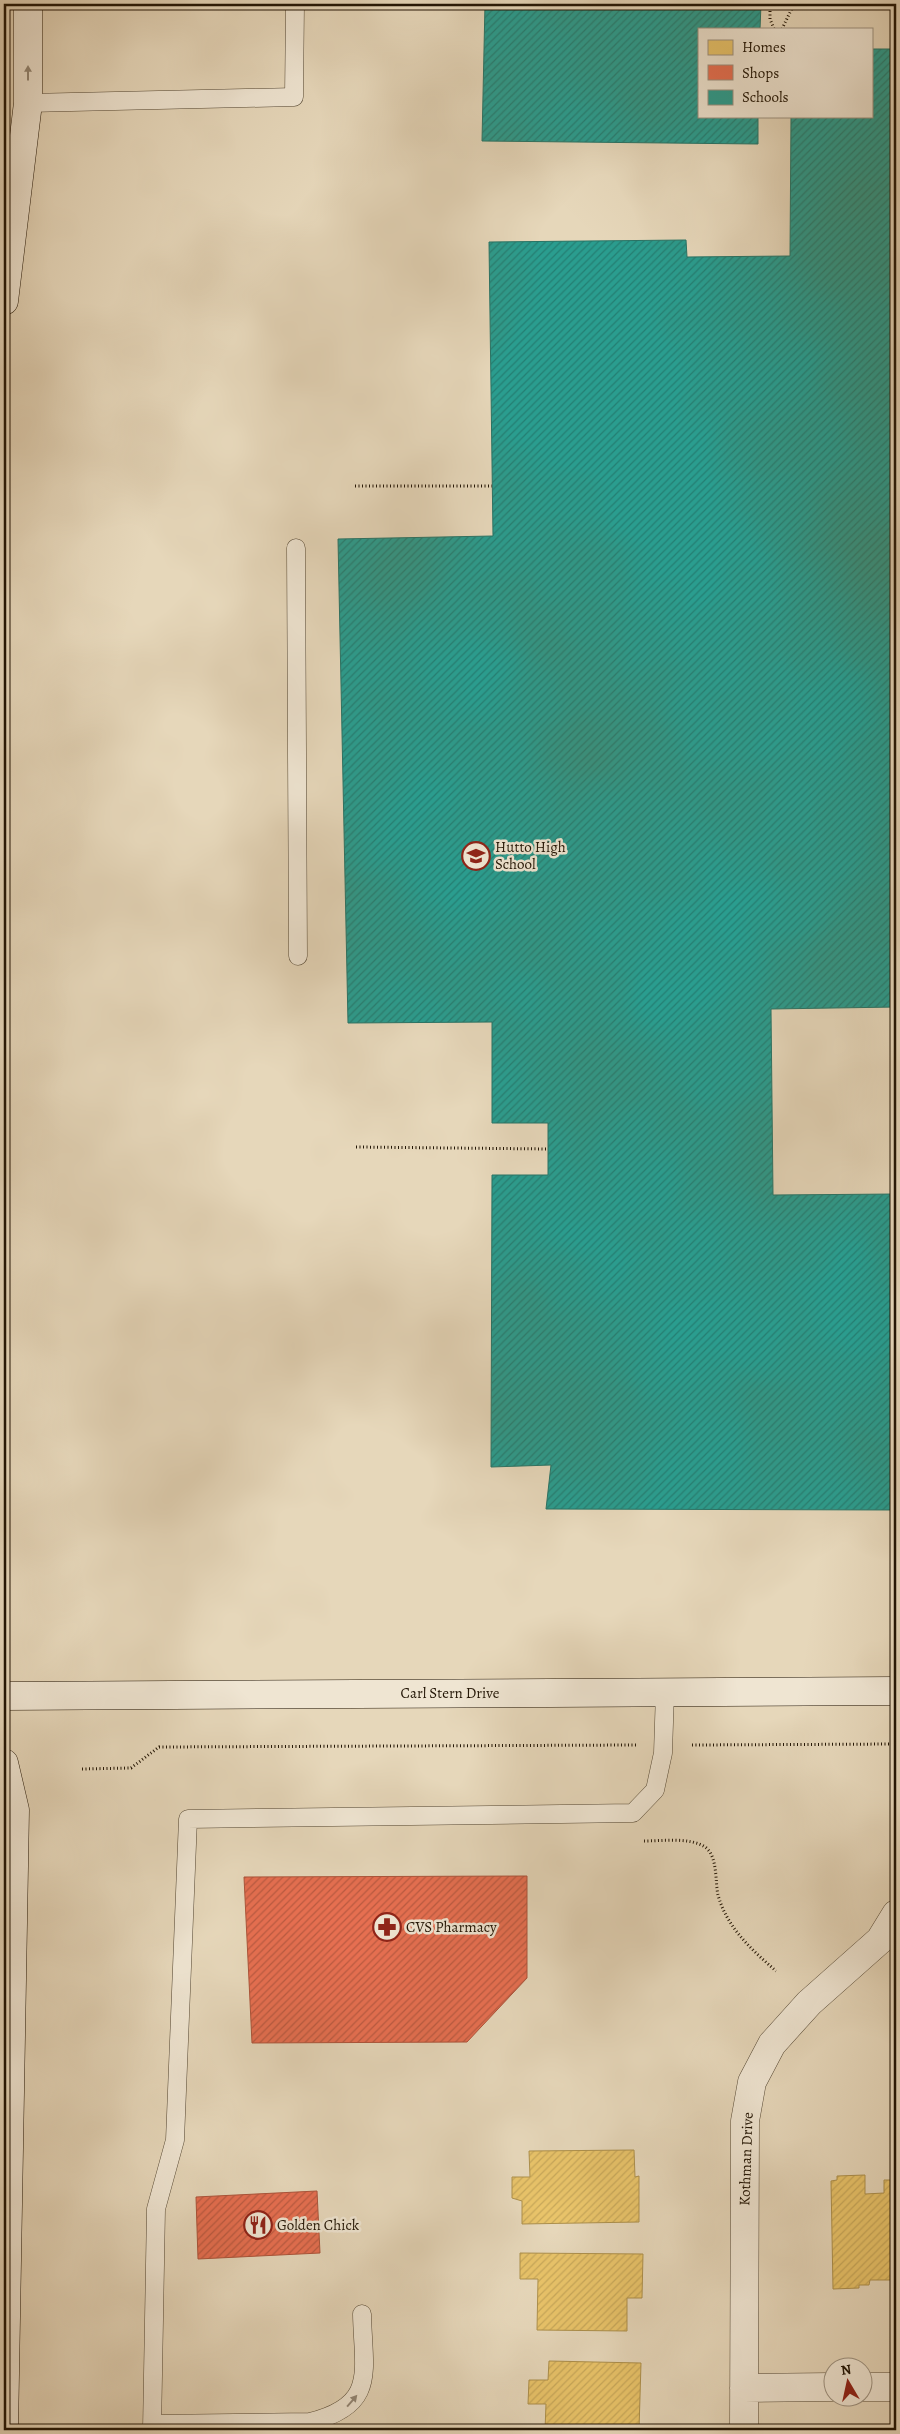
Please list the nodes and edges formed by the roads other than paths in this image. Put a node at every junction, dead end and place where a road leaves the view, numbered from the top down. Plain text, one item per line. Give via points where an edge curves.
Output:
1 (28, 4) edge
2 (294, 4) edge
3 (28, 103) junction
4 (4, 301) edge
5 (296, 548) dead end
6 (298, 956) dead end
7 (896, 1691) edge
8 (665, 1692) junction
9 (4, 1696) edge
10 (4, 1763) edge
11 (896, 1914) edge
12 (362, 2314) dead end
13 (822, 2387) edge
14 (872, 2387) edge
15 (896, 2387) edge
16 (744, 2388) junction
17 (152, 2427) edge
18 (4, 2430) edge
19 (744, 2430) edge

3 -> 1 street
2 - 3 lane via 294,97
3 - 4 street
5 - 6 lane
7 - 8 street, Carl Stern Drive
8 - 9 street, Carl Stern Drive
8 - 17 lane via 655,1790 633,1813 188,1819 175,2140 156,2209
10 - 18 street via 15,1810
11 - 16 street, Kothman Drive via 880,1940 809,2003 772,2044 752,2082 745,2122
17 -> 12 lane via 310,2422 331,2417 352,2404 363,2385
13 - 16 street
14 - 15 street
16 - 19 street, Kothman Drive

